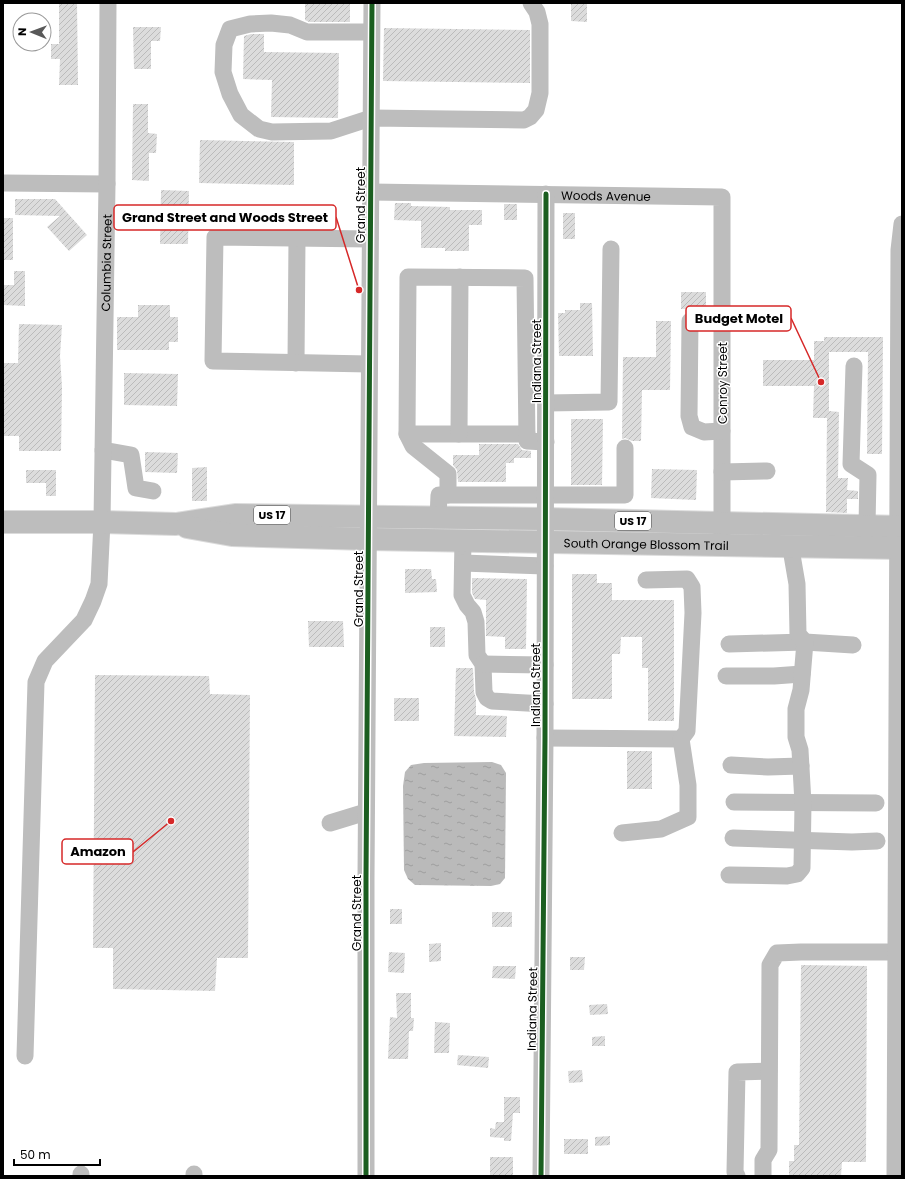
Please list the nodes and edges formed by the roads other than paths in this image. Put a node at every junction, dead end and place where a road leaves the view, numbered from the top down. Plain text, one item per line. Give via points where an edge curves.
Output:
1 (108, 3) edge
2 (372, 3) edge
3 (531, 3) edge
4 (371, 32) junction
5 (371, 118) junction
6 (3, 183) edge
7 (107, 184) junction
8 (370, 192) junction
9 (546, 194) junction
10 (722, 197) joint
11 (902, 224) edge
12 (297, 238) junction
13 (370, 239) junction
14 (611, 249) dead end
15 (460, 278) junction
16 (690, 321) dead end
17 (296, 363) junction
18 (369, 364) junction
19 (854, 366) dead end
20 (546, 403) junction
21 (722, 432) junction
22 (407, 434) junction
23 (460, 434) junction
24 (527, 434) junction
25 (546, 442) junction
26 (625, 448) dead end
27 (103, 450) junction
28 (767, 471) dead end
29 (722, 472) junction
30 (153, 491) dead end
31 (448, 495) junction
32 (545, 495) junction
33 (369, 517) junction
34 (438, 518) junction
35 (545, 519) junction
36 (3, 522) edge
37 (102, 522) junction
38 (176, 524) junction
39 (867, 526) junction
40 (722, 534) junction
41 (900, 538) edge
42 (368, 539) junction
43 (463, 540) junction
44 (545, 542) junction
45 (792, 546) junction
46 (463, 563) junction
47 (545, 566) junction
48 (646, 580) dead end
49 (805, 642) junction
50 (729, 644) dead end
51 (853, 645) dead end
52 (483, 664) junction
53 (545, 665) junction
54 (802, 674) junction
55 (726, 676) dead end
56 (545, 704) junction
57 (545, 738) junction
58 (681, 739) junction
59 (900, 753) edge
60 (731, 765) dead end
61 (801, 766) junction
62 (734, 802) dead end
63 (803, 803) junction
64 (876, 804) dead end
65 (366, 812) junction
66 (330, 823) dead end
67 (622, 833) dead end
68 (733, 838) dead end
69 (802, 840) junction
70 (877, 841) dead end
71 (729, 875) dead end
72 (899, 892) edge
73 (896, 952) junction
74 (26, 1056) dead end
75 (769, 1071) junction
76 (366, 1176) edge
77 (541, 1176) edge
78 (737, 1176) edge
79 (763, 1176) edge
80 (895, 1176) edge

1 - 7 street, Columbia Street
2 - 4 street, Grand Street
3 - 5 street via 540,24 540,93 536,110 530,117 524,120
4 - 5 street, Grand Street
4 - 5 street via 307,32 290,25 271,22 230,28 224,45 223,72 230,94 242,115 259,129 272,132 331,131
5 - 8 street, Grand Street
6 - 7 street
7 - 27 street, Columbia Street
8 - 9 street, Woods Avenue
8 - 13 street, Grand Street
9 - 10 street, Woods Avenue
9 - 20 street, Indiana Street
10 - 21 street, Conroy Street
11 - 41 street via 899,250
12 - 13 street
12 - 17 street
12 - 17 street via 215,237 213,362
13 - 18 street, Grand Street
14 - 20 street via 609,402
15 - 22 street via 408,277
15 - 23 street
15 - 24 street via 525,278
16 - 21 street via 689,416 692,427 704,432
17 - 18 street
18 - 33 street, Grand Street
19 - 39 street via 852,464 868,476
20 - 25 street, Indiana Street
21 - 29 street, Conroy Street
22 - 23 street
22 - 31 street via 413,446 448,474
23 - 24 street
24 - 25 street via 527,441
25 - 32 street, Indiana Street
26 - 32 street via 624,495
27 - 30 street via 131,455 136,488
27 - 37 street, Columbia Street
28 - 29 street
29 - 40 street, Conroy Street
31 - 32 street
31 - 34 street via 439,495
32 - 35 street, Indiana Street
33 - 34 main road, South Orange Blossom Trail / US 17
33 - 38 main road, South Orange Blossom Trail / US 17 via 235,515
33 - 42 street, Grand Street
34 - 35 main road, South Orange Blossom Trail / US 17
35 - 40 main road, South Orange Blossom Trail / US 17
35 - 44 street, Indiana Street
36 - 37 main road, South Orange Blossom Trail / US 17
37 - 38 main road, South Orange Blossom Trail / US 17
37 - 74 street, Columbia Street via 99,584 94,601 84,620 45,661 36,682
38 - 42 main road, South Orange Blossom Trail / US 17 via 232,535
39 - 40 main road, South Orange Blossom Trail / US 17
39 - 41 main road, South Orange Blossom Trail / US 17
40 - 44 main road, South Orange Blossom Trail / US 17
40 - 45 main road, South Orange Blossom Trail / US 17
41 - 45 main road, South Orange Blossom Trail / US 17
41 - 59 street
42 - 43 main road, South Orange Blossom Trail / US 17
42 - 65 street, Grand Street
43 - 44 main road, South Orange Blossom Trail / US 17
43 - 46 street
44 - 47 street, Indiana Street
45 - 49 street via 797,584 798,634
46 - 47 street
46 - 52 street via 462,595 466,605 473,612 476,622 477,655
47 - 53 street, Indiana Street
48 - 58 street via 688,579 692,587 687,731
49 - 50 street
49 - 51 street
49 - 54 street
52 - 53 street
52 - 56 street via 484,692 487,698 492,701
53 - 56 street, Indiana Street
54 - 55 street
54 - 61 street via 796,709 796,737
56 - 57 street, Indiana Street
57 - 58 street
57 - 77 street, Indiana Street
58 - 67 street via 688,785 688,817 660,829
59 - 72 street
60 - 61 street
61 - 63 street
62 - 63 street
63 - 64 street
63 - 69 street
65 - 66 street
65 - 76 street, Grand Street
68 - 69 street
69 - 70 street
69 - 71 street via 802,868 797,874
72 - 73 street
73 - 75 street via 777,953 770,965
73 - 80 street
75 - 78 street via 737,1072
75 - 79 street via 769,1150 763,1160

